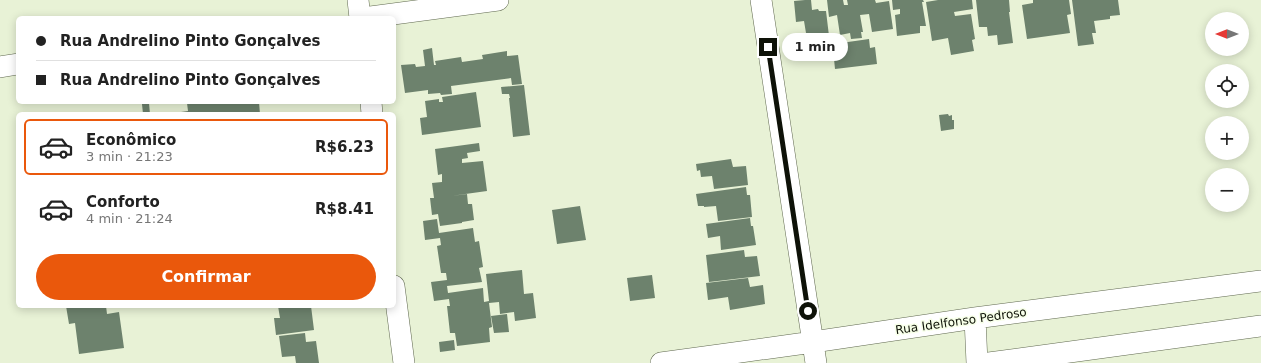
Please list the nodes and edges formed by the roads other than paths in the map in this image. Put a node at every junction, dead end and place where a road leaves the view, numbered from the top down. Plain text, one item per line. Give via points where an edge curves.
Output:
1 (358, 0) edge
2 (498, 0) edge
3 (761, 0) edge
4 (360, 16) edge
5 (379, 16) edge
6 (16, 64) edge
7 (0, 67) edge
8 (1261, 280) edge
9 (396, 301) edge
10 (974, 318) junction
11 (1261, 326) edge
12 (813, 342) junction
13 (404, 363) edge
14 (661, 363) edge
15 (816, 363) edge
16 (977, 363) edge
17 (989, 363) edge

1 - 4 street
2 - 5 street
3 - 12 street
6 - 7 street
8 - 10 street, Rua Idelfonso Pedroso
9 - 13 street
10 - 12 street, Rua Idelfonso Pedroso
10 - 16 street
11 - 17 street
12 - 14 street, Rua Idelfonso Pedroso
12 - 15 street

